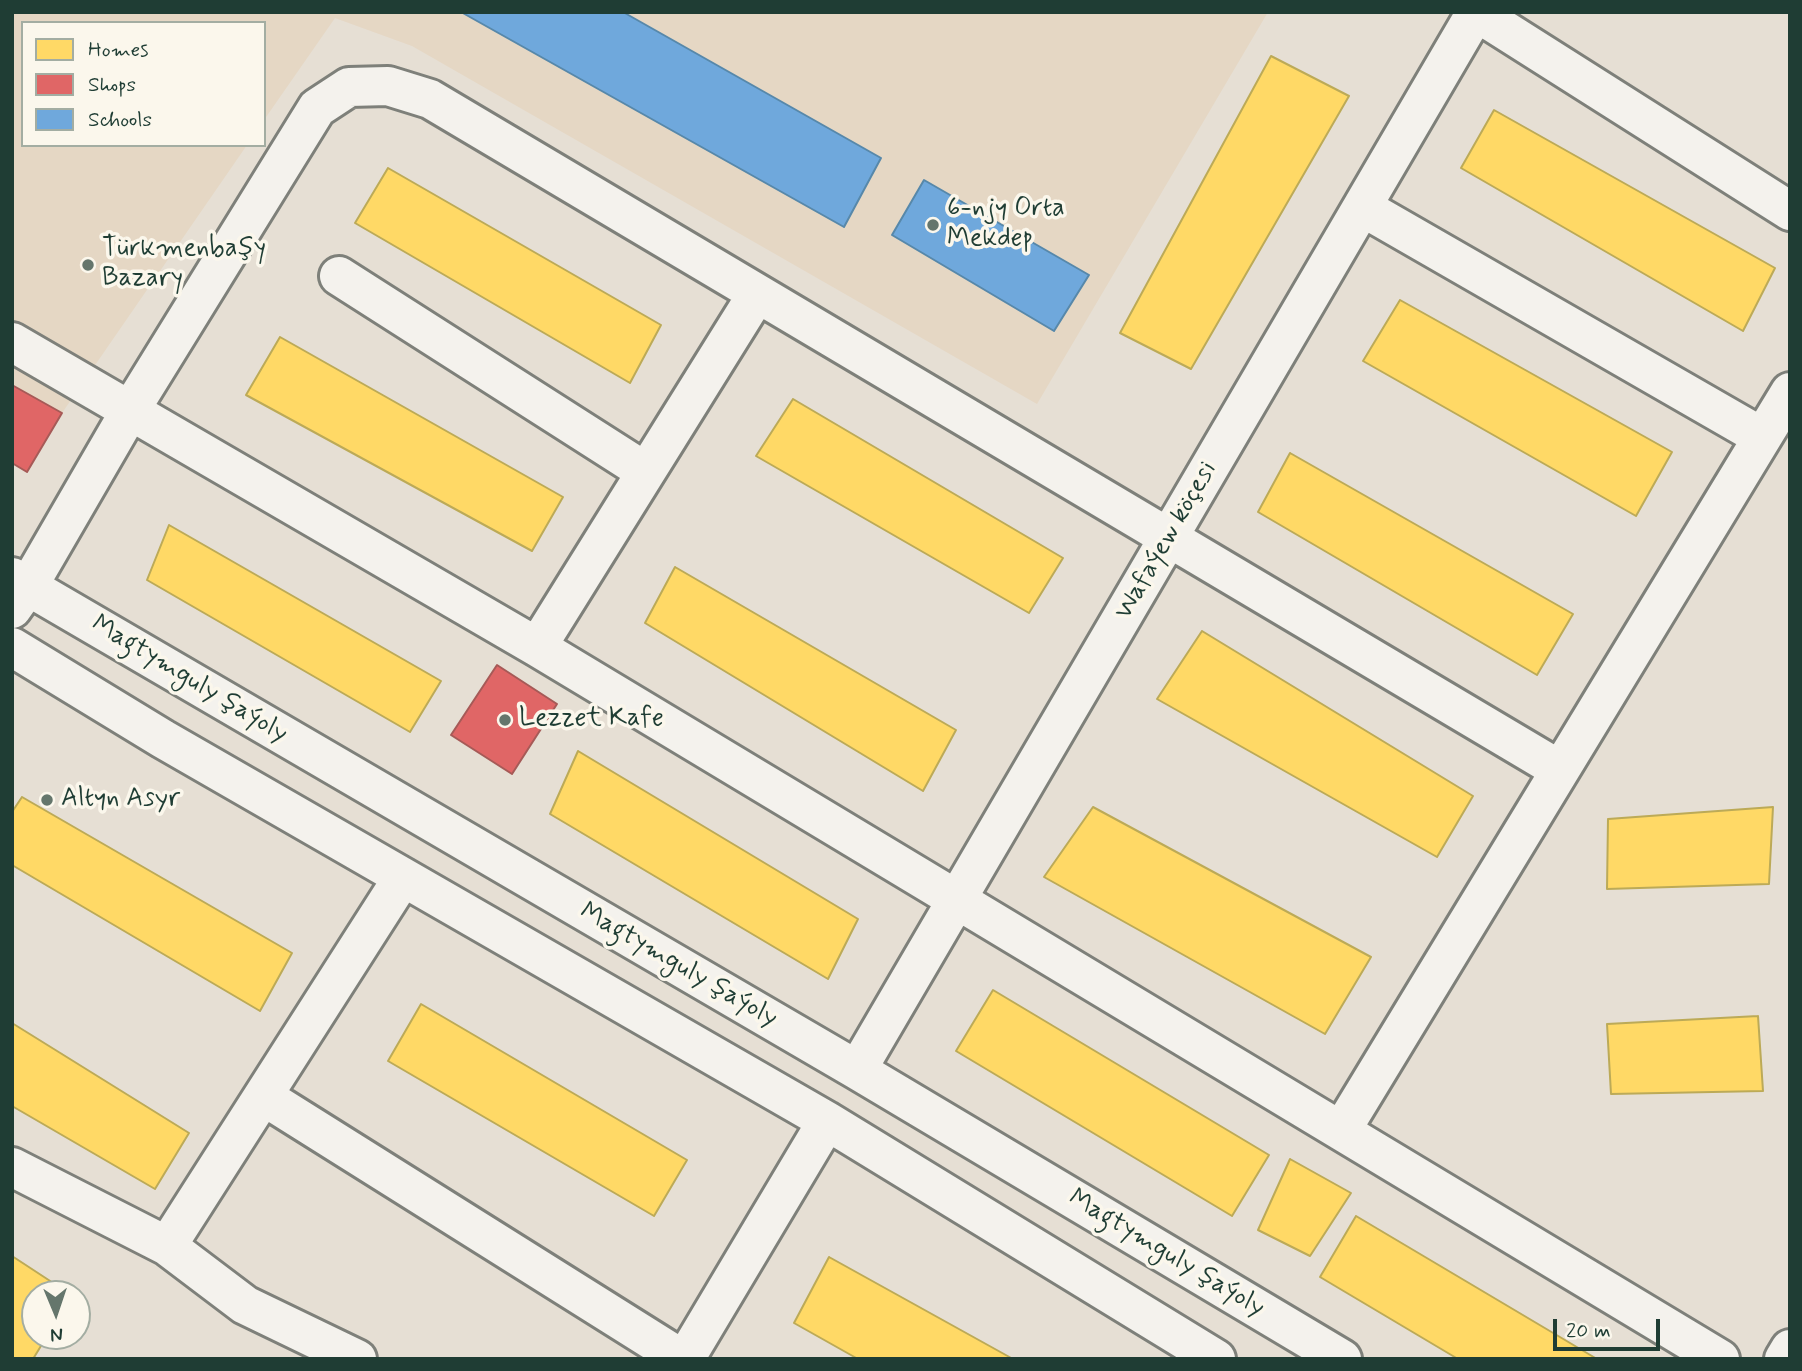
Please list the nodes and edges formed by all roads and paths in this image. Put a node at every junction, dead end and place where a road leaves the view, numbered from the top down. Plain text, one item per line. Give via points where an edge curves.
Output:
1 (1476, 12) edge
2 (1362, 207) junction
3 (1790, 211) edge
4 (339, 276) dead end
5 (757, 294) junction
6 (12, 342) edge
7 (1790, 392) edge
8 (131, 409) junction
9 (1762, 438) junction
10 (646, 472) junction
11 (1168, 539) junction
12 (18, 590) edge
13 (12, 647) edge
14 (537, 647) junction
15 (1560, 770) junction
16 (403, 877) junction
17 (957, 900) junction
18 (857, 1070) junction
19 (262, 1096) junction
20 (827, 1121) junction
21 (1341, 1131) junction
22 (12, 1167) edge
23 (167, 1246) junction
24 (1790, 1349) edge
25 (357, 1359) edge
26 (683, 1359) edge
27 (1216, 1359) edge
28 (1342, 1359) edge
29 (1720, 1359) edge
30 (1784, 1359) edge

1 - 2 street, Wafaýew köçesi
1 - 3 street
2 - 9 street
2 - 11 street, Wafaýew köçesi
4 - 10 street
5 - 8 street via 430,99 388,86 349,87 317,108
5 - 10 street
5 - 11 street
6 - 8 street
7 - 9 street
8 - 12 street
8 - 14 street
9 - 15 street
10 - 14 street
11 - 15 street
11 - 17 street, Wafaýew köçesi
12 - 18 street, Magtymguly şaýoly via 203,689
13 - 16 street
14 - 17 street
15 - 21 street
16 - 19 street
16 - 20 street
17 - 18 street, Wafaýew köçesi
17 - 21 street
18 - 28 street, Magtymguly şaýoly
19 - 23 street
19 - 26 street
20 - 26 street
20 - 27 street
21 - 29 street
22 - 23 street
23 - 25 street via 245,1305
24 - 30 street

